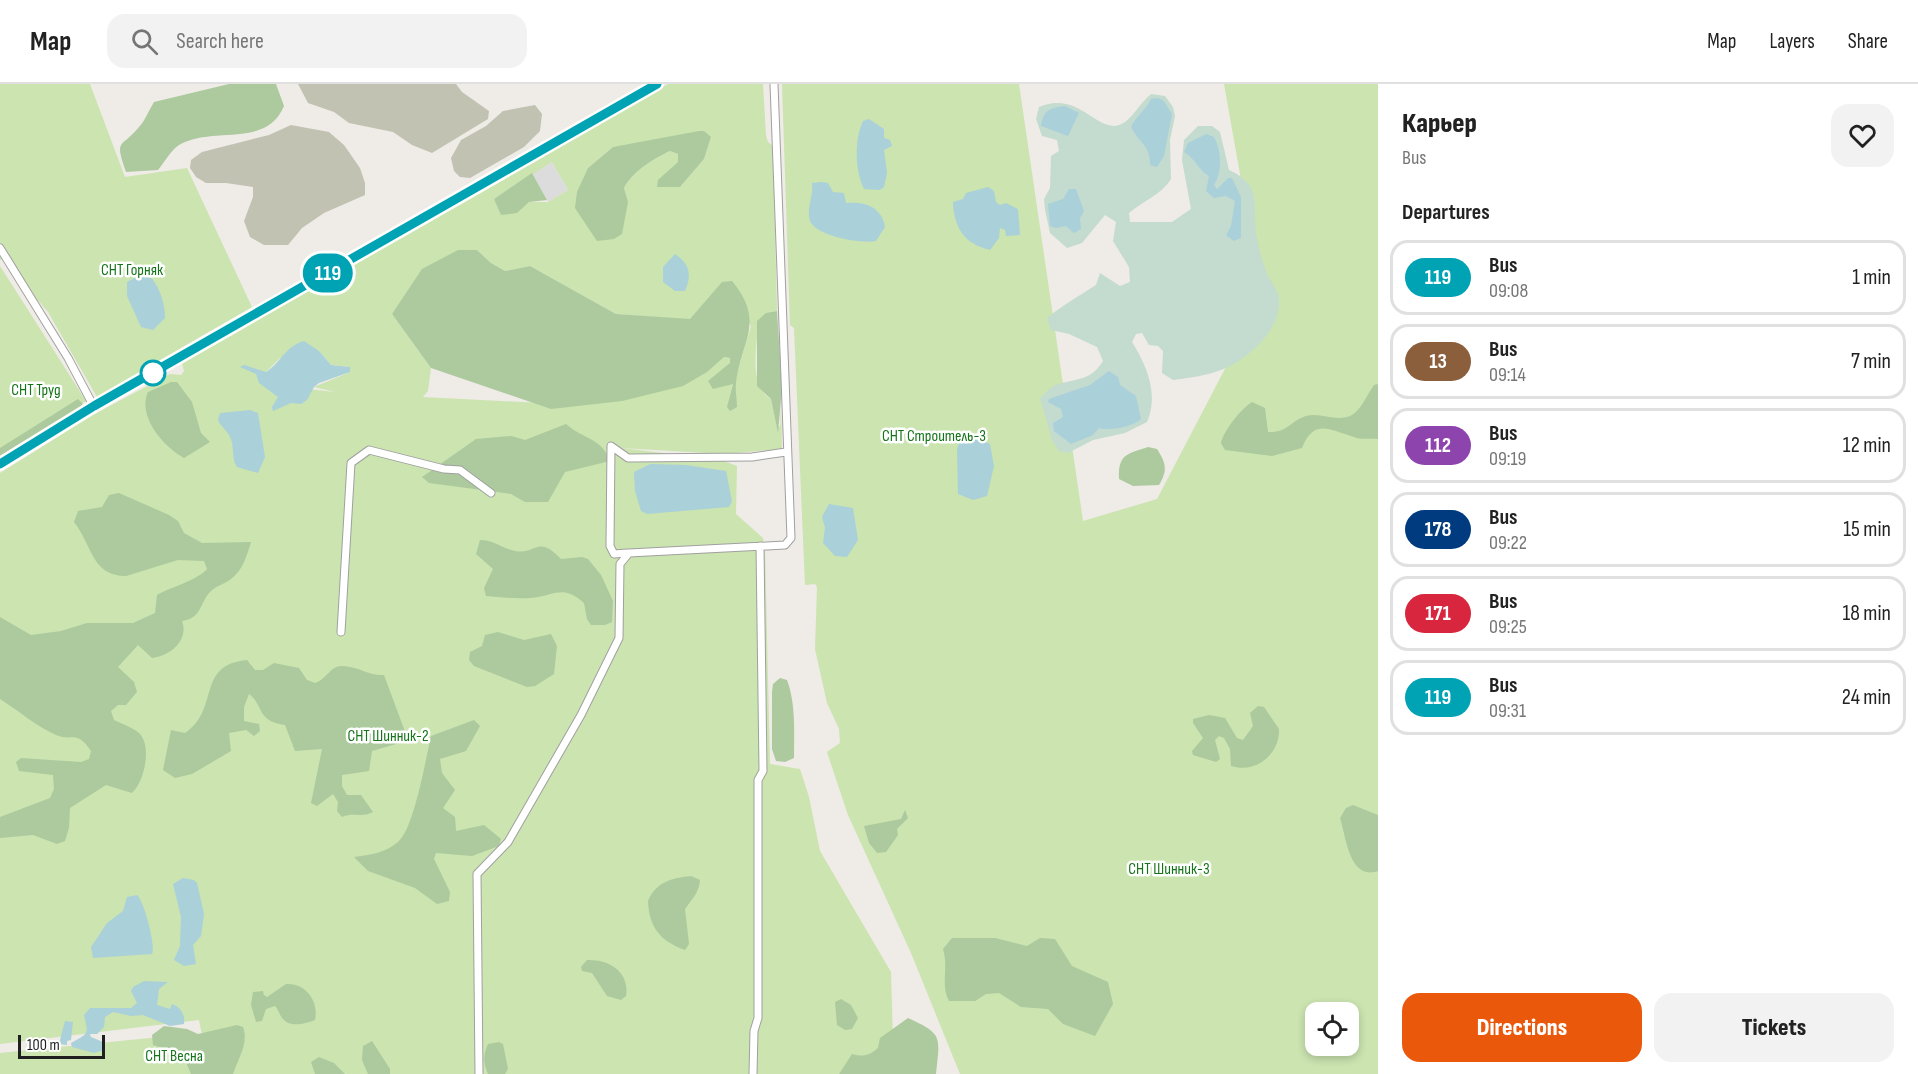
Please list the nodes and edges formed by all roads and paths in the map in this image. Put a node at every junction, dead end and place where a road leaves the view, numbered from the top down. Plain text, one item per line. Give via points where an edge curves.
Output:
1 (657, 84) edge
2 (774, 84) edge
3 (0, 248) edge
4 (94, 406) junction
5 (786, 452) junction
6 (0, 464) edge
7 (491, 493) dead end
8 (760, 546) junction
9 (629, 553) junction
10 (341, 632) dead end
11 (479, 1074) edge
12 (753, 1074) edge

1 - 4 street
2 - 5 street
3 - 4 street
4 - 6 street
5 - 8 street via 791,538 785,545
5 - 9 street via 752,457 628,458 611,446 610,546 614,555
7 - 10 street via 460,470 369,450 351,463
8 - 9 street
8 - 12 street via 763,771 758,780 758,1018
9 - 11 street via 620,564 619,638 597,686 504,849 477,874

